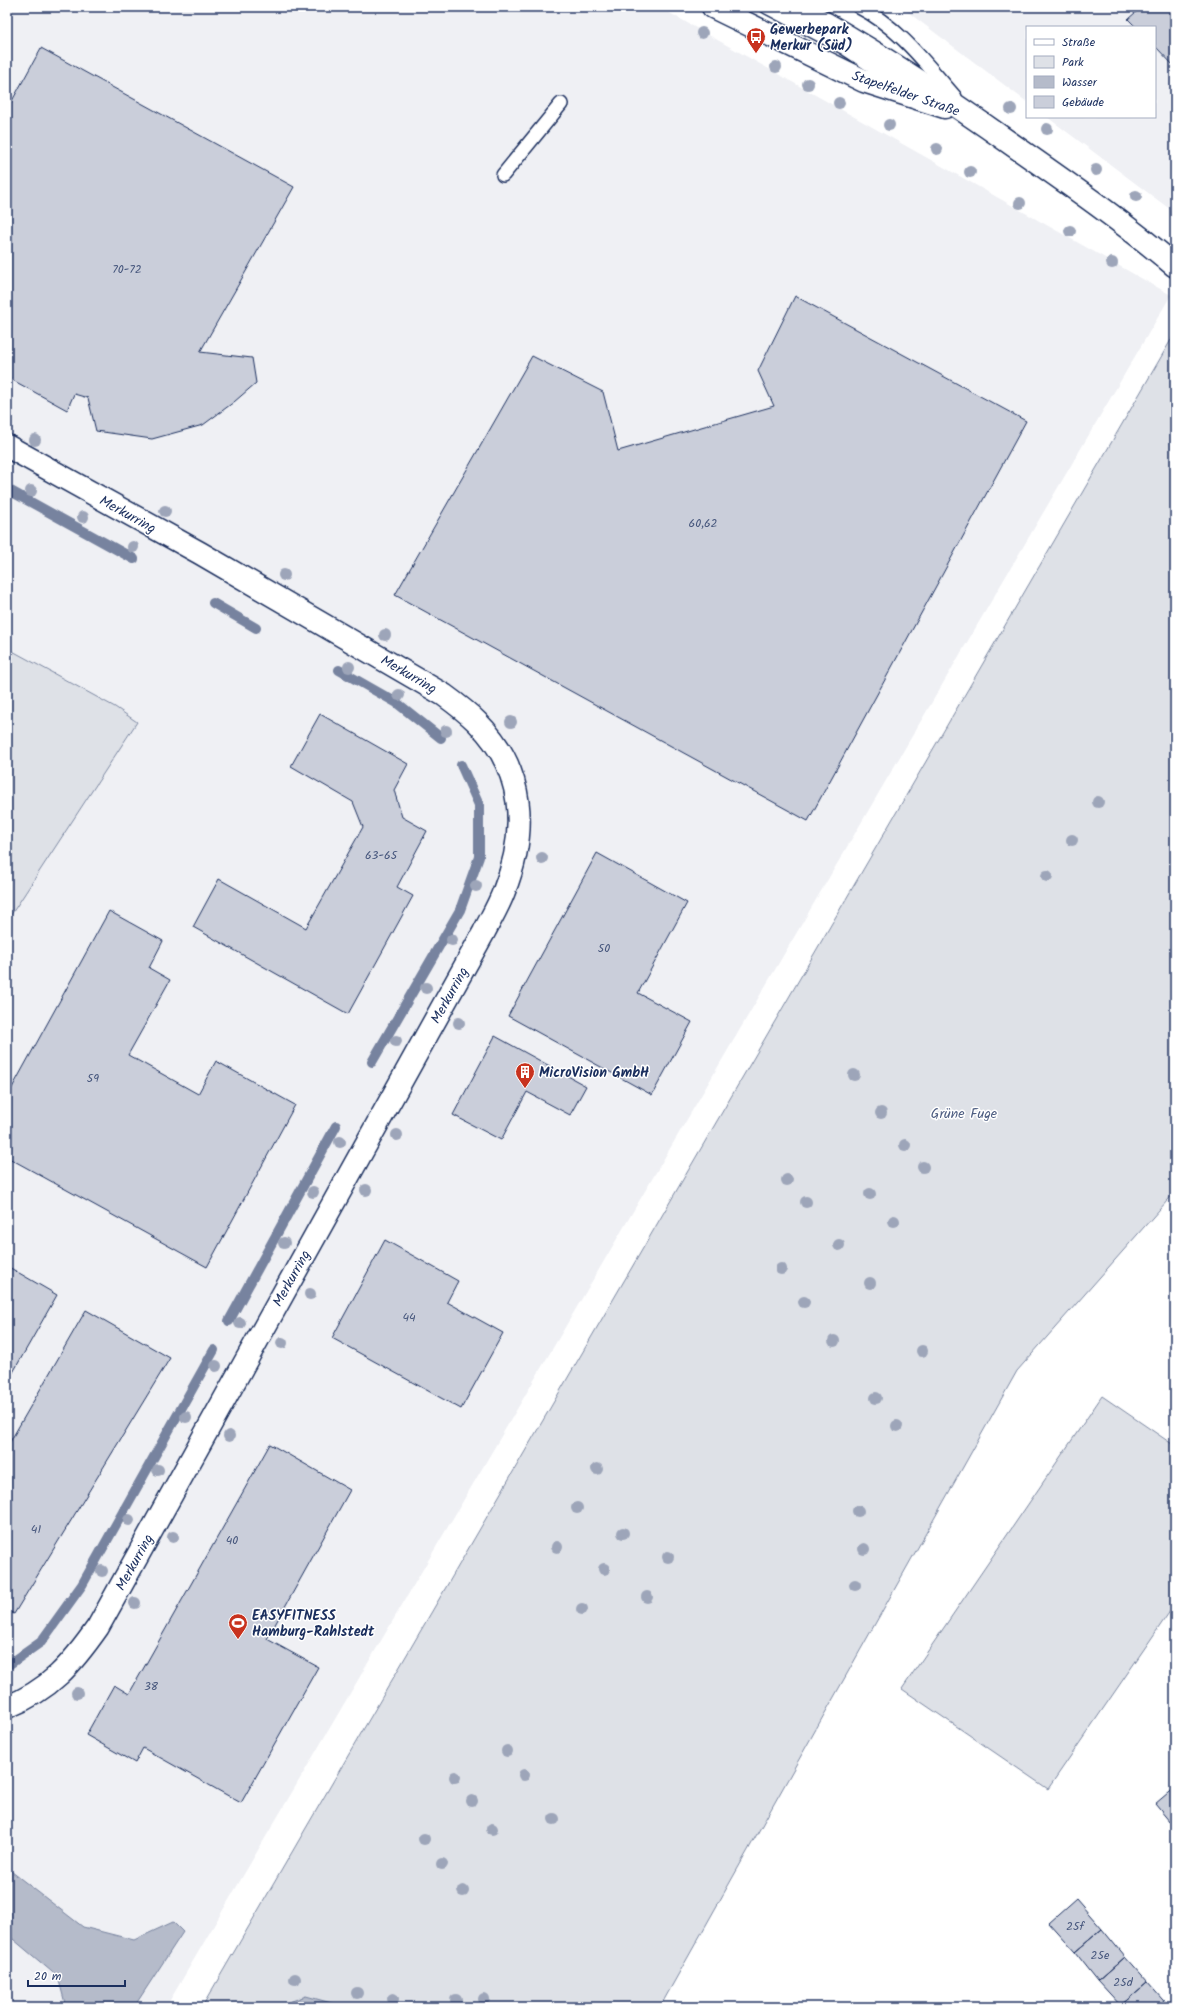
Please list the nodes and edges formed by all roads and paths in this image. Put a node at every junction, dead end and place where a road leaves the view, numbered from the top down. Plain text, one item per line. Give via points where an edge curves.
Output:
1 (713, 7) edge
2 (767, 7) edge
3 (796, 7) edge
4 (859, 7) edge
5 (923, 100) junction
6 (561, 104) dead end
7 (970, 115) junction
8 (503, 175) dead end
9 (1175, 266) edge
10 (7, 446) edge
11 (7, 1707) edge

1 - 5 street, Stapelfelder Straße via 864,81
2 - 5 lane via 845,48
3 - 7 street, Stapelfelder Straße via 870,50
4 - 7 lane via 886,24 912,47
5 - 7 street, Stapelfelder Straße
6 - 8 lane
7 - 9 street, Stapelfelder Straße via 1070,184
10 - 11 street, Merkurring via 200,553 444,695 493,739 504,757 517,792 519,816 519,835 510,875 484,932 98,1627 52,1682 35,1694

